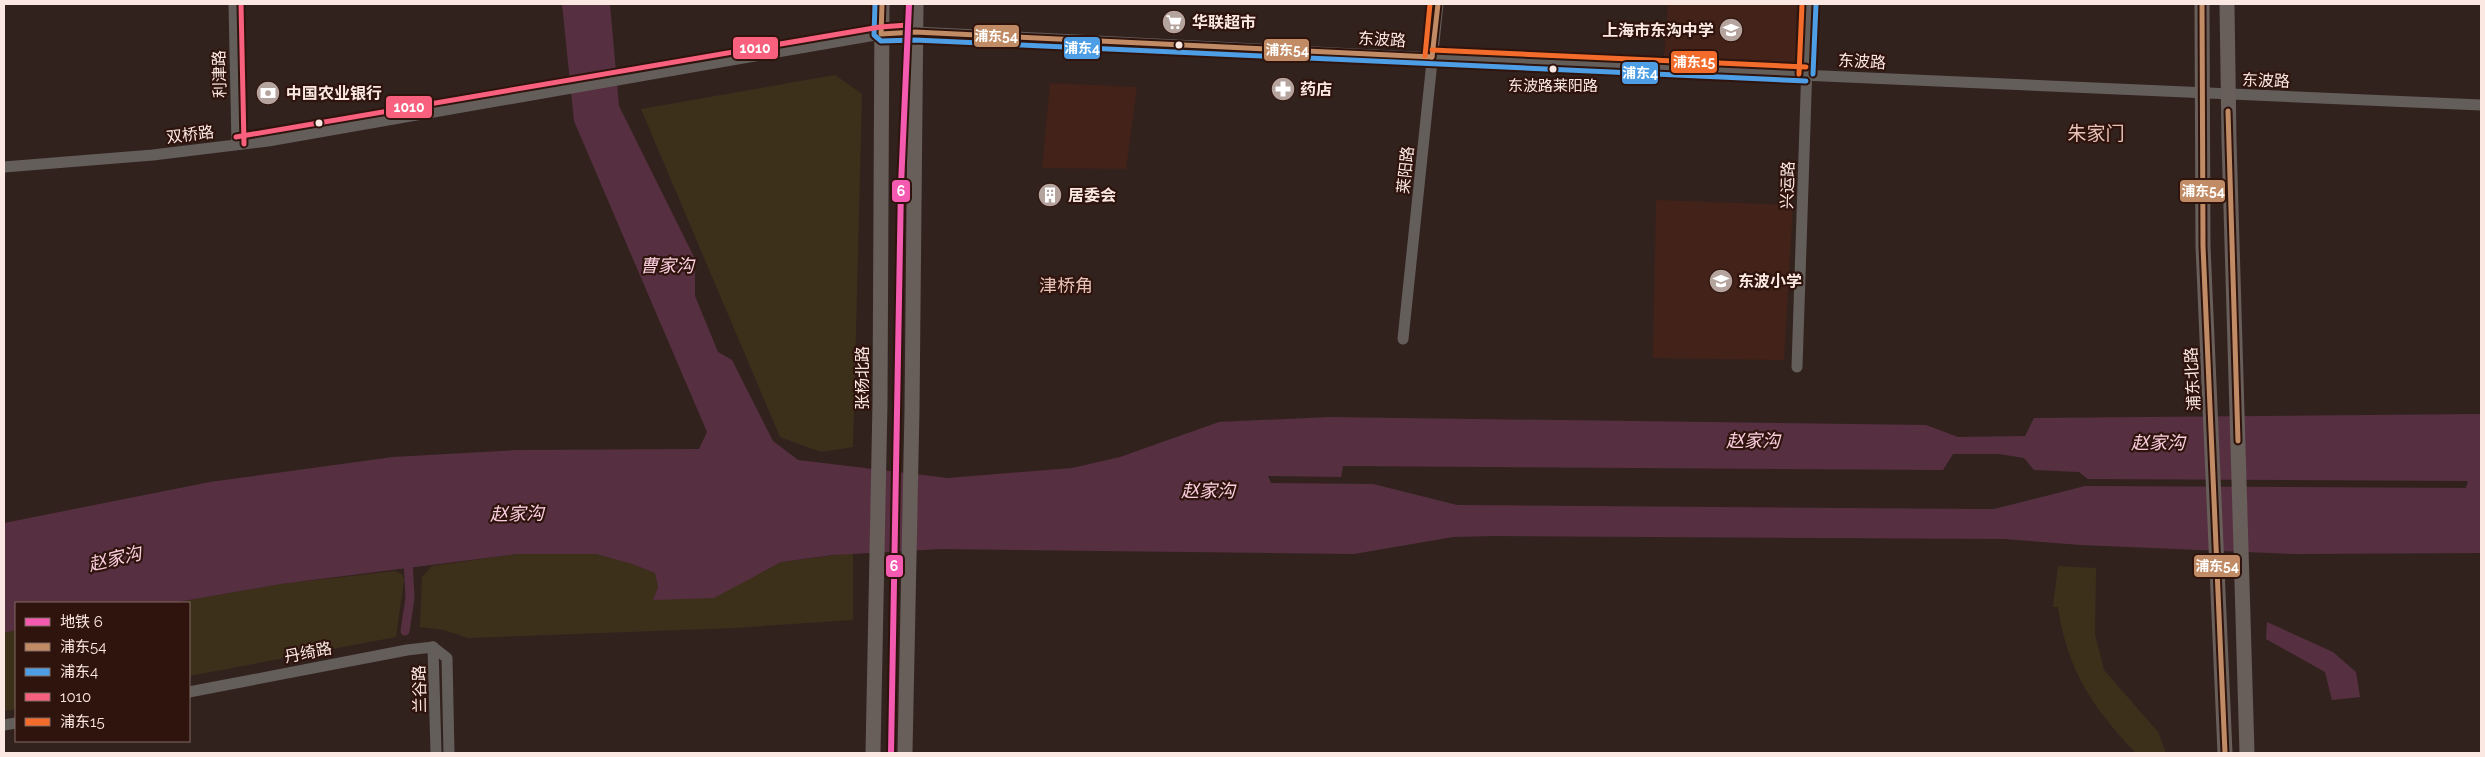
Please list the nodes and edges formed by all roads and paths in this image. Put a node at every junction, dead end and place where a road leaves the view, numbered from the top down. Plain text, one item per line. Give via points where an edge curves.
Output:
1 (234, 4) edge
2 (882, 4) edge
3 (916, 4) edge
4 (1438, 4) edge
5 (1809, 4) edge
6 (2202, 4) edge
7 (2228, 4) edge
8 (915, 32) junction
9 (881, 34) junction
10 (1432, 57) junction
11 (1806, 74) junction
12 (2481, 105) edge
13 (237, 144) junction
14 (4, 167) edge
15 (1403, 339) dead end
16 (1796, 367) dead end
17 (433, 647) junction
18 (190, 692) edge
19 (436, 753) edge
20 (448, 753) edge
21 (873, 753) edge
22 (905, 753) edge
23 (2225, 753) edge
24 (2247, 753) edge

1 - 13 street, 利津路
2 - 9 main road, 张杨北路
3 - 8 main road
4 - 10 street, 莱阳路
5 - 11 street, 兴运路
6 - 23 main road, 浦东北路, bridge via 2203,246
7 - 24 main road, bridge via 2228,140
8 - 9 street, 东波路
8 - 10 street, 东波路
8 - 22 main road
9 - 13 street, 双桥路
9 - 21 main road, 张杨北路 via 880,403
10 - 11 street, 东波路
10 - 15 street, 莱阳路
11 - 12 street, 东波路
11 - 16 street, 兴运路
13 - 14 street, 双桥路 via 152,155
17 - 18 street, 丹绮路
17 - 19 street, 兰谷路
17 - 20 street, 兰谷路 via 447,658

